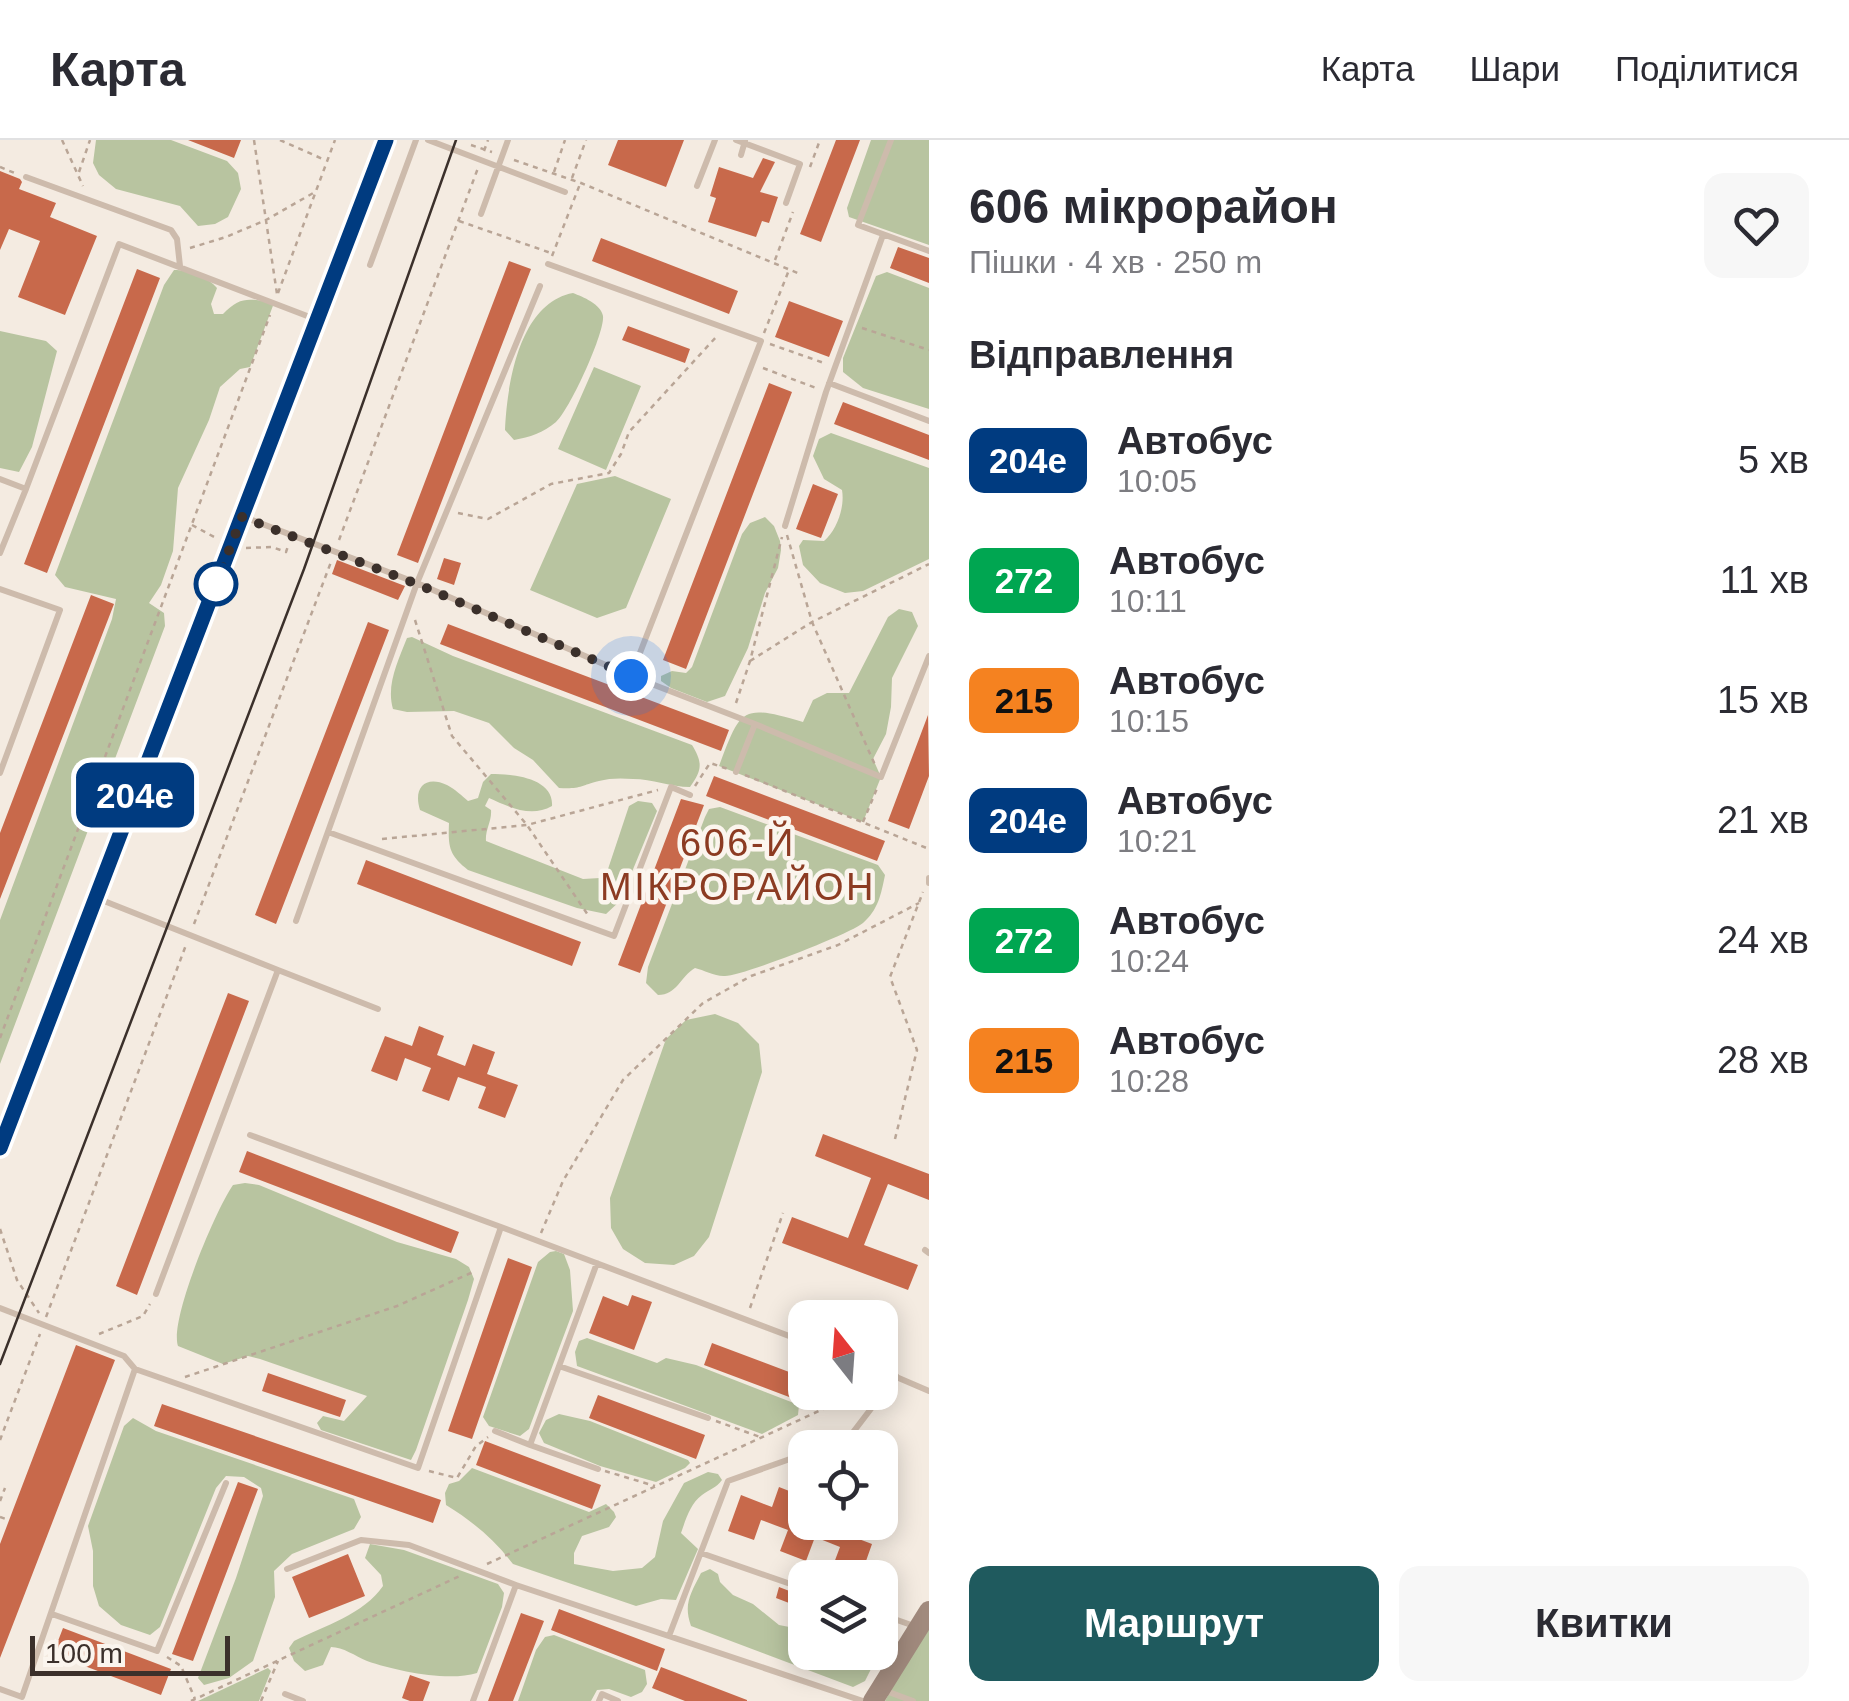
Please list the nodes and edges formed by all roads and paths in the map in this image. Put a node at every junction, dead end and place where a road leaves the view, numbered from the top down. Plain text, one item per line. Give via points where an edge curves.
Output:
1 (62, 140) edge
2 (90, 140) edge
3 (254, 140) edge
4 (280, 140) edge
5 (335, 140) edge
6 (386, 140) edge
7 (416, 140) edge
8 (428, 140) edge
9 (508, 140) edge
10 (565, 140) edge
11 (586, 140) edge
12 (715, 140) edge
13 (891, 140) edge
14 (742, 141) edge
15 (484, 149) dead end
16 (502, 156) junction
17 (741, 156) dead end
18 (481, 160) junction
19 (327, 161) junction
20 (498, 167) junction
21 (0, 168) edge
22 (554, 173) junction
23 (78, 175) junction
24 (26, 178) joint
25 (571, 179) junction
26 (581, 182) junction
27 (698, 186) dead end
28 (316, 190) junction
29 (565, 192) dead end
30 (90, 201) junction
31 (786, 203) dead end
32 (481, 214) dead end
33 (266, 220) junction
34 (458, 221) junction
35 (883, 234) junction
36 (179, 251) junction
37 (929, 251) edge
38 (553, 253) junction
39 (548, 264) joint
40 (370, 265) dead end
41 (180, 266) junction
42 (789, 269) junction
43 (800, 274) dead end
44 (540, 286) dead end
45 (276, 299) junction
46 (318, 320) junction
47 (851, 324) junction
48 (727, 328) junction
49 (761, 341) junction
50 (929, 350) edge
51 (752, 364) junction
52 (835, 368) junction
53 (830, 383) junction
54 (826, 392) junction
55 (929, 421) edge
56 (0, 478) edge
57 (26, 489) junction
58 (447, 511) junction
59 (242, 517) junction
60 (191, 524) junction
61 (785, 526) junction
62 (293, 536) junction
63 (218, 539) dead end
64 (240, 549) dead end
65 (334, 552) junction
66 (0, 554) edge
67 (929, 564) edge
68 (417, 584) junction
69 (0, 589) edge
70 (410, 604) junction
71 (812, 622) junction
72 (929, 656) edge
73 (750, 661) junction
74 (631, 676) junction
75 (733, 714) junction
76 (756, 724) junction
77 (736, 772) junction
78 (0, 773) edge
79 (881, 778) junction
80 (670, 787) junction
81 (690, 795) joint
82 (863, 822) junction
83 (527, 824) junction
84 (328, 832) junction
85 (355, 842) junction
86 (929, 850) edge
87 (929, 881) edge
88 (96, 898) junction
89 (919, 903) junction
90 (296, 921) dead end
91 (598, 930) junction
92 (190, 935) junction
93 (278, 970) junction
94 (378, 1009) dead end
95 (0, 1038) edge
96 (250, 1136) dead end
97 (1, 1139) edge
98 (896, 1139) dead end
99 (783, 1214) dead end
100 (502, 1227) junction
101 (0, 1229) edge
102 (538, 1240) junction
103 (597, 1263) junction
104 (488, 1265) junction
105 (156, 1294) joint
106 (0, 1308) edge
107 (746, 1319) junction
108 (44, 1322) junction
109 (788, 1335) edge
110 (83, 1340) junction
111 (559, 1366) junction
112 (135, 1369) junction
113 (898, 1377) edge
114 (170, 1382) junction
115 (929, 1390) edge
116 (822, 1410) edge
117 (708, 1418) joint
118 (495, 1431) joint
119 (762, 1438) junction
120 (0, 1440) edge
121 (530, 1445) junction
122 (788, 1460) edge
123 (418, 1468) junction
124 (598, 1469) joint
125 (226, 1483) dead end
126 (656, 1486) junction
127 (5, 1488) dead end
128 (0, 1501) edge
129 (0, 1517) edge
130 (6, 1519) dead end
131 (700, 1554) junction
132 (287, 1569) dead end
133 (475, 1570) junction
134 (788, 1583) edge
135 (516, 1585) junction
136 (52, 1614) junction
137 (898, 1616) edge
138 (924, 1619) edge
139 (669, 1636) junction
140 (158, 1651) junction
141 (278, 1661) junction
142 (0, 1689) edge
143 (285, 1694) dead end
144 (872, 1697) edge
145 (193, 1700) edge
146 (261, 1701) edge
147 (303, 1701) edge
148 (472, 1701) edge
149 (599, 1701) edge
150 (618, 1701) edge
151 (913, 1701) edge

1 - 23 path
2 - 23 path
3 - 33 path
4 - 19 path
5 - 19 path
6 - 46 main road
7 - 40 lane
8 - 18 lane
9 - 16 lane
10 - 22 path
11 - 25 path
12 - 27 lane
13 - 35 lane via 858,226
14 - 17 lane
14 - 31 lane via 800,164
15 - 16 path
16 - 20 lane
16 - 22 path
18 - 20 lane
18 - 34 path
19 - 28 path
20 - 29 lane
20 - 32 lane
21 - 24 path
22 - 25 path
23 - 30 path
24 - 30 lane
25 - 26 path
26 - 38 path
26 - 42 path
28 - 33 path
28 - 45 path
30 - 36 lane via 170,230
33 - 36 path
33 - 45 path
34 - 38 path
34 - 65 path
35 - 37 lane
35 - 47 lane
36 - 41 lane
38 - 39 path
39 - 48 lane
41 - 45 lane
41 - 57 lane via 119,244
42 - 43 path
42 - 49 path
44 - 58 lane
45 - 46 lane
45 - 60 path
46 - 59 main road
47 - 50 path
47 - 52 lane
48 - 49 lane
48 - 58 path via 630,432 608,473 551,484 488,519
49 - 51 lane
49 - 52 path
51 - 54 path
51 - 74 lane
52 - 53 lane
53 - 54 lane
53 - 55 lane
54 - 61 lane
56 - 57 lane
57 - 66 lane
58 - 68 lane
59 - 62 lane
59 - 88 main road
60 - 63 path
60 - 95 path
61 - 71 path
61 - 73 path
62 - 64 path via 286,552
62 - 65 lane
65 - 68 lane
65 - 92 path
67 - 71 path
68 - 70 lane
68 - 74 lane
69 - 78 lane via 60,610
70 - 83 path via 452,736
70 - 84 lane
71 - 73 path
71 - 79 path
72 - 79 lane
73 - 75 path
74 - 75 lane
75 - 76 lane
76 - 77 lane
76 - 79 lane
77 - 81 path via 710,763
77 - 82 path
79 - 82 path
80 - 81 lane
80 - 83 path
80 - 91 lane via 614,936
82 - 86 path
83 - 85 path
83 - 91 path
84 - 85 lane
84 - 90 lane
85 - 91 lane
87 - 89 path
88 - 92 lane
88 - 97 main road
89 - 98 path via 890,977 917,1050
89 - 102 path via 703,1003 623,1080 563,1181
92 - 93 lane
92 - 108 path
93 - 94 lane
93 - 105 lane
96 - 100 lane
99 - 107 path
100 - 102 lane
100 - 104 lane
101 - 108 path via 18,1280
102 - 103 lane
103 - 107 lane
103 - 111 lane
104 - 114 path via 397,1306
104 - 123 lane
105 - 110 path via 143,1316
106 - 108 lane
107 - 109 lane
108 - 110 lane
108 - 120 path
110 - 112 lane via 124,1356
111 - 117 lane
111 - 121 lane
112 - 114 lane
112 - 136 lane
113 - 115 lane
114 - 123 lane
116 - 119 path
117 - 119 path
118 - 121 lane
118 - 123 path via 476,1446 457,1478
119 - 126 path
121 - 124 lane
122 - 131 lane via 728,1481
124 - 126 path
125 - 140 lane
126 - 133 path
127 - 128 path
129 - 130 path
131 - 134 lane
131 - 139 lane
132 - 133 lane via 361,1540 408,1545
133 - 135 lane
133 - 141 path
135 - 139 lane
135 - 148 lane
136 - 140 lane
136 - 142 lane via 22,1697
137 - 138 lane
138 - 144 main road
139 - 144 lane
140 - 145 path via 181,1666
141 - 145 path
141 - 146 path
143 - 147 lane
144 - 151 lane
149 - 150 lane via 602,1694

